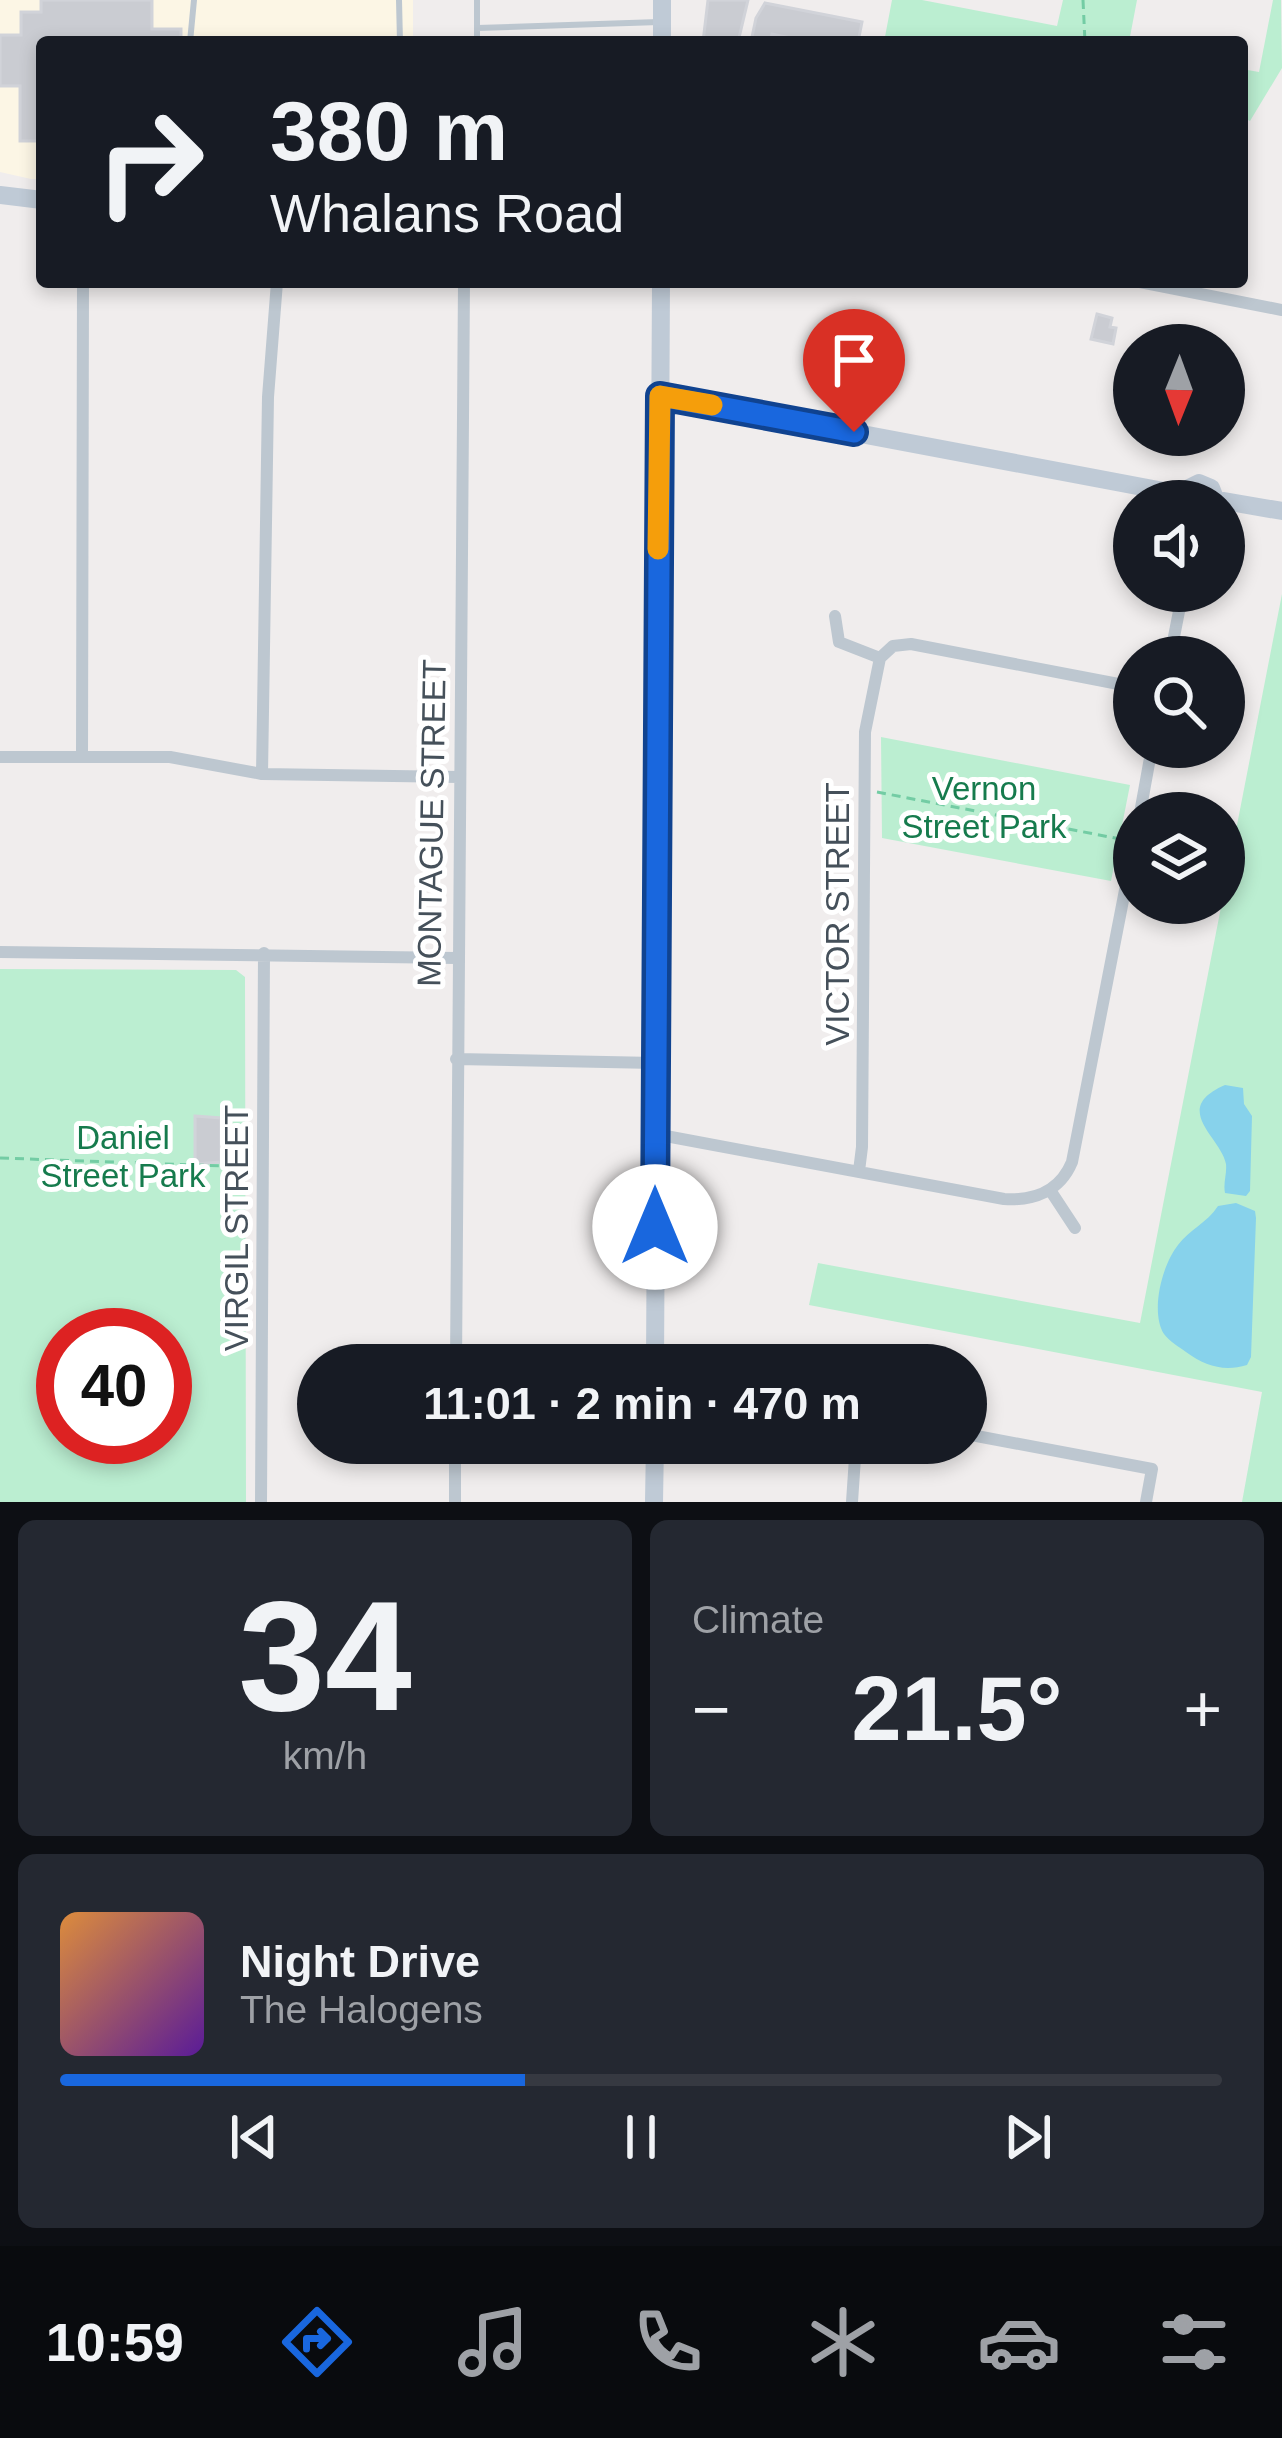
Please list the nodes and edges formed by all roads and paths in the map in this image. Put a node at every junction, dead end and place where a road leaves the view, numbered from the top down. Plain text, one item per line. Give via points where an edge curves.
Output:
1 (194, 0) edge
2 (399, 0) edge
3 (477, 0) edge
4 (662, 0) edge
5 (1083, 0) edge
6 (577, 26) junction
7 (477, 28) junction
8 (662, 32) edge
9 (191, 36) edge
10 (400, 36) edge
11 (477, 36) edge
12 (577, 36) edge
13 (1084, 36) edge
14 (0, 196) edge
15 (36, 199) edge
16 (83, 288) edge
17 (277, 288) edge
18 (464, 288) edge
19 (661, 288) edge
20 (1170, 288) edge
21 (1282, 310) edge
22 (660, 396) junction
23 (1113, 484) edge
24 (1245, 506) edge
25 (1282, 512) edge
26 (835, 616) dead end
27 (880, 658) junction
28 (1113, 683) edge
29 (0, 757) edge
30 (82, 757) junction
31 (262, 774) junction
32 (459, 777) junction
33 (866, 790) junction
34 (1113, 839) edge
35 (1118, 924) edge
36 (0, 952) edge
37 (263, 953) junction
38 (456, 958) junction
39 (456, 1059) junction
40 (656, 1063) junction
41 (263, 1119) junction
42 (655, 1134) junction
43 (0, 1158) edge
44 (223, 1166) junction
45 (859, 1171) junction
46 (1050, 1190) junction
47 (264, 1194) junction
48 (1075, 1228) dead end
49 (455, 1344) edge
50 (655, 1344) edge
51 (987, 1438) edge
52 (455, 1464) edge
53 (655, 1464) edge
54 (855, 1464) edge
55 (261, 1502) edge
56 (455, 1502) edge
57 (654, 1502) edge
58 (852, 1502) edge
59 (1146, 1502) edge

1 - 9 lane
2 - 10 lane
3 - 7 lane
4 - 8 street
5 - 13 path
6 - 7 lane
6 - 8 lane
6 - 12 lane
7 - 11 lane
14 - 15 street
16 - 30 street
17 - 31 street
18 - 32 street, MONTAGUE STREET
19 - 22 street
20 - 21 street
22 - 23 street
22 - 40 street
24 - 25 street
26 - 27 street via 839,641
27 - 28 street via 911,644
27 - 33 street, VICTOR STREET via 865,731
29 - 30 street
30 - 31 street via 174,758
31 - 32 street
32 - 38 street, MONTAGUE STREET
33 - 34 path
33 - 45 street, VICTOR STREET
35 - 46 street via 1072,1162
36 - 37 street
37 - 38 street
37 - 41 street, VIRGIL STREET
38 - 39 street, MONTAGUE STREET
39 - 40 street
39 - 49 street, MONTAGUE STREET
40 - 42 street
41 - 44 path
41 - 47 street, VIRGIL STREET
42 - 45 street
42 - 50 street
43 - 44 path
44 - 47 path
45 - 46 street via 1004,1199
46 - 48 street
47 - 55 street, VIRGIL STREET
51 - 59 street via 1152,1469
52 - 56 street
53 - 57 street
54 - 58 street

